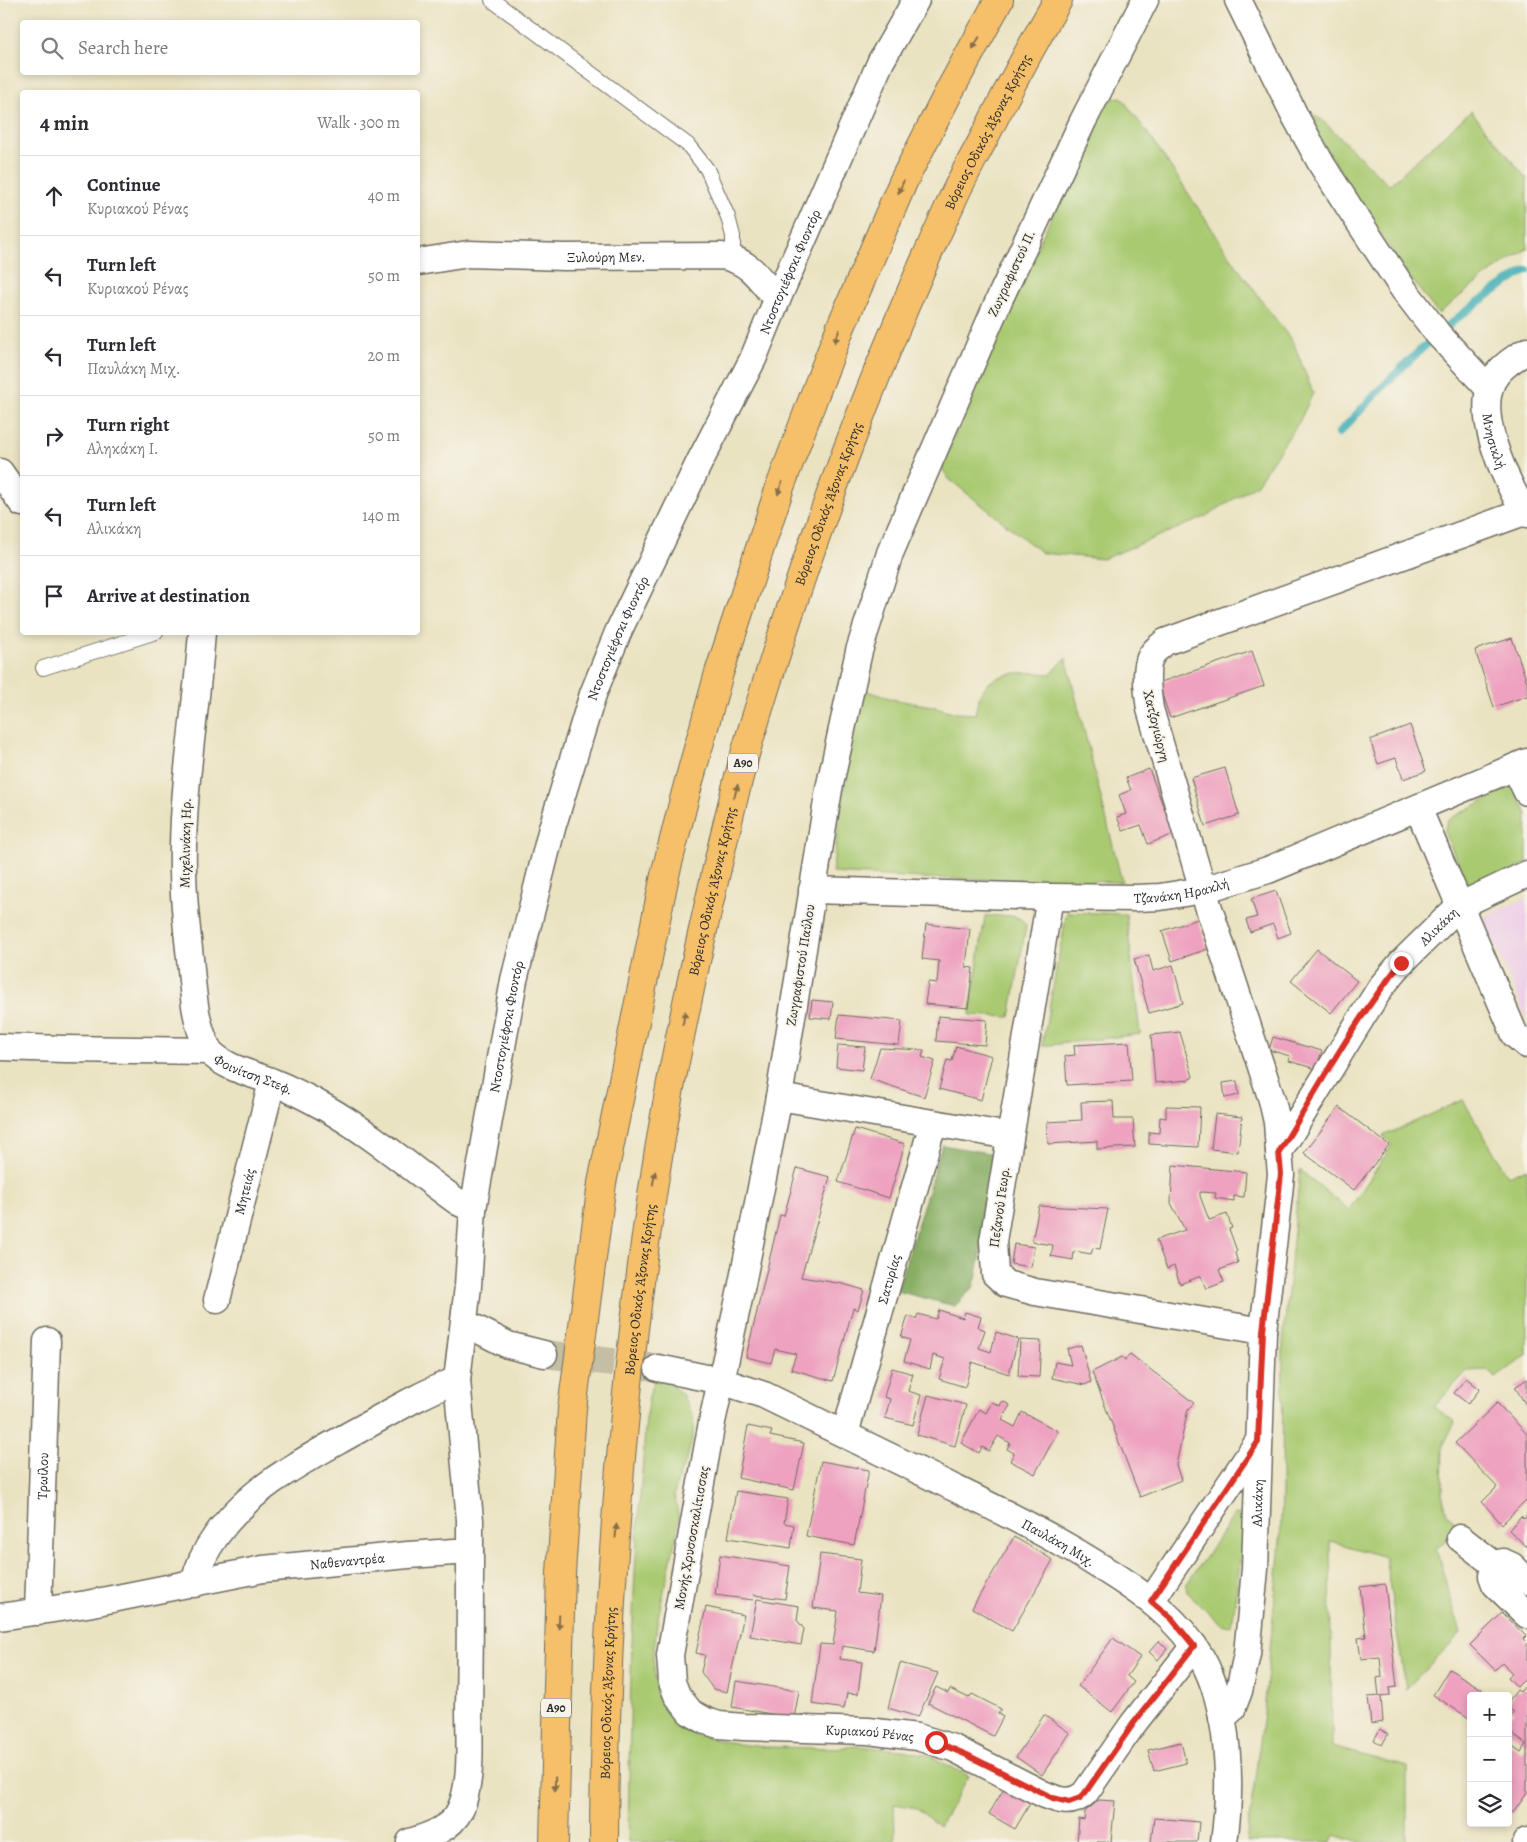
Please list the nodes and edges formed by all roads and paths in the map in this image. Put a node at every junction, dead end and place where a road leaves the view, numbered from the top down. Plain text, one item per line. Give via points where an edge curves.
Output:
1 (492, 0) edge
2 (916, 0) edge
3 (999, 0) edge
4 (1058, 0) edge
5 (1145, 0) edge
6 (1238, 0) edge
7 (421, 258) edge
8 (733, 258) junction
9 (777, 300) junction
10 (1527, 351) edge
11 (1489, 389) junction
12 (0, 472) edge
13 (20, 500) edge
14 (1525, 513) edge
15 (890, 553) joint
16 (147, 635) edge
17 (202, 635) edge
18 (43, 668) dead end
19 (1521, 765) edge
20 (1527, 792) edge
21 (1418, 808) junction
22 (1527, 874) edge
23 (812, 890) junction
24 (1202, 890) junction
25 (1050, 897) junction
26 (1459, 906) junction
27 (1527, 1045) edge
28 (0, 1047) edge
29 (209, 1051) junction
30 (272, 1082) junction
31 (778, 1097) junction
32 (933, 1123) junction
33 (1010, 1136) junction
34 (1279, 1152) junction
35 (474, 1209) junction
36 (217, 1300) dead end
37 (464, 1323) junction
38 (1263, 1331) junction
39 (47, 1341) dead end
40 (544, 1354) tunnel mouth
41 (658, 1368) tunnel mouth
42 (458, 1380) junction
43 (721, 1380) junction
44 (845, 1434) junction
45 (1258, 1442) junction
46 (1460, 1538) dead end
47 (470, 1551) junction
48 (1495, 1565) junction
49 (1527, 1581) edge
50 (194, 1584) junction
51 (1151, 1601) junction
52 (38, 1612) junction
53 (1527, 1615) edge
54 (0, 1617) edge
55 (1194, 1646) junction
56 (677, 1695) joint
57 (1222, 1718) junction
58 (410, 1842) edge
59 (554, 1842) edge
60 (604, 1842) edge
61 (1224, 1842) edge

1 - 8 lane via 688,145 706,169 728,216 733,236
2 - 9 street, Ντοστογιέφσκι Φιοντόρ via 880,61
3 -> 59 highway, Α90 via 903,182 814,396 780,487 719,673 665,875 602,1183 572,1409 561,1573
60 -> 4 highway, Βόρειος Οδικός Άξονας Κρήτης / Α90 via 613,1579 638,1300 652,1190 670,1088 733,802 794,597 859,416 951,201
5 - 15 street, Ζωγραφιστού Π. via 998,300
6 - 11 street via 1294,116 1349,208 1438,334
7 - 8 street, Ξυλούρη Μεν. via 473,254
8 - 9 street via 746,264
9 - 35 street, Ντοστογιέφσκι Φιοντόρ via 753,359 619,630 593,694 552,828 514,980
10 - 11 street via 1496,375
11 - 14 street, Μνησικλή via 1487,407 1497,454
12 - 13 street
14 - 24 street, Χατζογιώργη via 1165,642 1152,654 1147,688 1150,709
15 - 23 street, Ζωγραφιστού Παύλου via 858,651 847,698
16 - 18 lane
17 - 29 street, Μιχελινάκη Ηρ. via 183,841 184,889 196,1008
19 - 20 street
19 - 21 street, Τζανάκη Ηρακλή
21 - 24 street, Τζανάκη Ηρακλή via 1268,870
21 - 26 street
22 - 26 street, Αλικάκη
23 - 25 street, Τζανάκη Ηρακλή
23 - 31 street, Ζωγραφιστού Παύλου
24 - 25 street, Τζανάκη Ηρακλή via 1160,897
24 - 34 street, Χατζογιώργη via 1272,1100
25 - 33 street, Πεζανού Γεωρ.
26 - 27 street via 1514,1035
26 - 34 street, Αλικάκη via 1381,987
28 - 29 street, Φοινίτση Στεφ.
29 - 30 street, Φοινίτση Στεφ. via 225,1064
30 - 35 street, Φοινίτση Στεφ. via 323,1106 364,1131 449,1195
30 - 36 street, Μητειάς
31 - 32 street
31 - 43 street, Ζωγραφιστού Παύλου
32 - 33 street
32 - 44 street, Σατυρίας
33 - 38 street, Πεζανού Γεωρ. via 992,1241 995,1274 1006,1284 1035,1292
34 - 38 street, Αλικάκη via 1281,1174
35 - 37 street, Ντοστογιέφσκι Φιοντόρ
37 - 40 street via 508,1345
37 - 42 street
38 - 45 street, Αλικάκη
39 - 52 street, Τρωίλου
41 - 43 street, Παυλάκη Μιχ.
42 - 47 street
42 - 50 street via 396,1408 284,1472 259,1490 230,1518 206,1551
43 - 44 street, Παυλάκη Μιχ. via 764,1395
43 - 56 street, Μονής Χρυσοσκαλίτισσας via 673,1635 670,1672
44 - 51 street, Παυλάκη Μιχ. via 1043,1532
45 - 51 street
45 - 57 street, Αλικάκη via 1255,1569 1247,1654 1235,1703
46 - 48 street
47 - 50 street, Ναθεναντρέα via 263,1569
47 - 58 street via 466,1791 460,1810 449,1824
48 - 49 street via 1502,1562 1512,1566
48 - 53 street via 1492,1576 1495,1584
50 - 52 street, Ναθεναντρέα
51 - 55 street, Παυλάκη Μιχ. via 1172,1619
52 - 54 street, Ναθεναντρέα
55 - 56 street, Κυριακού Ρένας via 1133,1724 1085,1793 1069,1802 1053,1798 936,1742 868,1731 720,1725 694,1714
55 - 57 street, Παυλάκη Μιχ. via 1214,1687
57 - 61 street, Παυλάκη Μιχ. via 1228,1789

